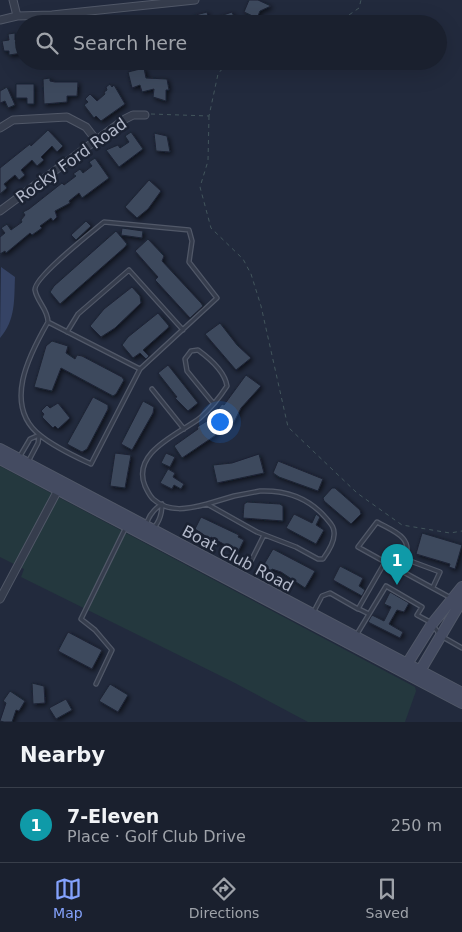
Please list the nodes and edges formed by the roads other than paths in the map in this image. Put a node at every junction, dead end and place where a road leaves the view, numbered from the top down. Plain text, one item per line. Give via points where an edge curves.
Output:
1 (13, 0) edge
2 (196, 0) edge
3 (17, 15) edge
4 (52, 15) edge
5 (15, 16) edge
6 (0, 20) edge
7 (145, 115) road end
8 (0, 128) edge
9 (96, 140) junction
10 (0, 212) edge
11 (48, 322) junction
12 (183, 330) junction
13 (67, 332) junction
14 (140, 369) junction
15 (152, 389) dead end
16 (213, 403) junction
17 (184, 429) junction
18 (39, 435) junction
19 (0, 449) edge
20 (0, 459) edge
21 (21, 464) junction
22 (58, 490) junction
23 (162, 504) junction
24 (207, 504) junction
25 (127, 526) junction
26 (148, 530) junction
27 (264, 535) junction
28 (405, 559) junction
29 (251, 561) dead end
30 (385, 562) junction
31 (399, 569) junction
32 (462, 586) edge
33 (432, 587) junction
34 (0, 599) edge
35 (458, 601) edge
36 (358, 609) junction
37 (312, 614) junction
38 (369, 614) junction
39 (432, 624) junction
40 (441, 636) junction
41 (356, 637) junction
42 (462, 648) edge
43 (408, 669) junction
44 (420, 671) junction
45 (96, 684) dead end
46 (462, 693) edge
47 (462, 703) edge

1 - 3 street
2 - 4 street
5 - 6 street
7 - 9 street, Rocky Ford Road via 125,119
8 - 9 street via 12,120 67,117 86,127
9 - 10 street, Rocky Ford Road
11 - 12 lane via 48,314 35,285 104,222 118,222 189,230 192,235 189,262 217,298
11 - 13 lane
11 - 18 lane via 22,374 23,412
12 - 13 lane via 128,270 78,314
12 - 14 lane
13 - 14 lane
14 - 18 lane via 91,464
15 - 17 lane
16 - 16 lane via 187,371 186,359 191,352 198,350 218,368 227,383 226,389
16 - 17 lane
17 - 23 lane via 153,450 142,469 146,490
18 - 21 lane via 38,443
18 - 21 lane via 30,439
19 - 21 main road, Boat Club Road
20 - 21 main road, Boat Club Road
21 - 22 main road, Boat Club Road
21 - 26 main road, Boat Club Road
22 - 25 main road, Boat Club Road
22 - 34 street
23 - 24 lane via 176,510
23 - 26 lane via 162,514
23 - 26 lane via 154,509
24 - 27 lane
24 - 27 lane via 250,493 281,492 298,497 317,509 333,527 334,536 320,560
25 - 26 main road, Boat Club Road
25 - 45 lane via 81,619 112,650
26 - 37 main road, Boat Club Road
26 - 43 main road, Boat Club Road
27 - 29 lane
28 - 30 lane via 408,544 404,537 377,522 358,547
28 - 31 lane
28 - 33 lane via 440,572
30 - 31 lane
30 - 36 lane
31 - 33 lane
32 - 35 main road
33 - 35 lane
35 - 39 main road
35 - 40 main road
36 - 37 lane via 330,593 322,596
36 - 38 lane
37 - 41 main road, Boat Club Road
38 - 39 lane via 386,586 422,607 417,615
38 - 41 lane
39 - 40 lane
39 - 43 main road
40 - 42 lane
40 - 44 main road
41 - 43 main road, Boat Club Road
43 - 44 main road
43 - 47 main road, Boat Club Road
44 - 46 main road

